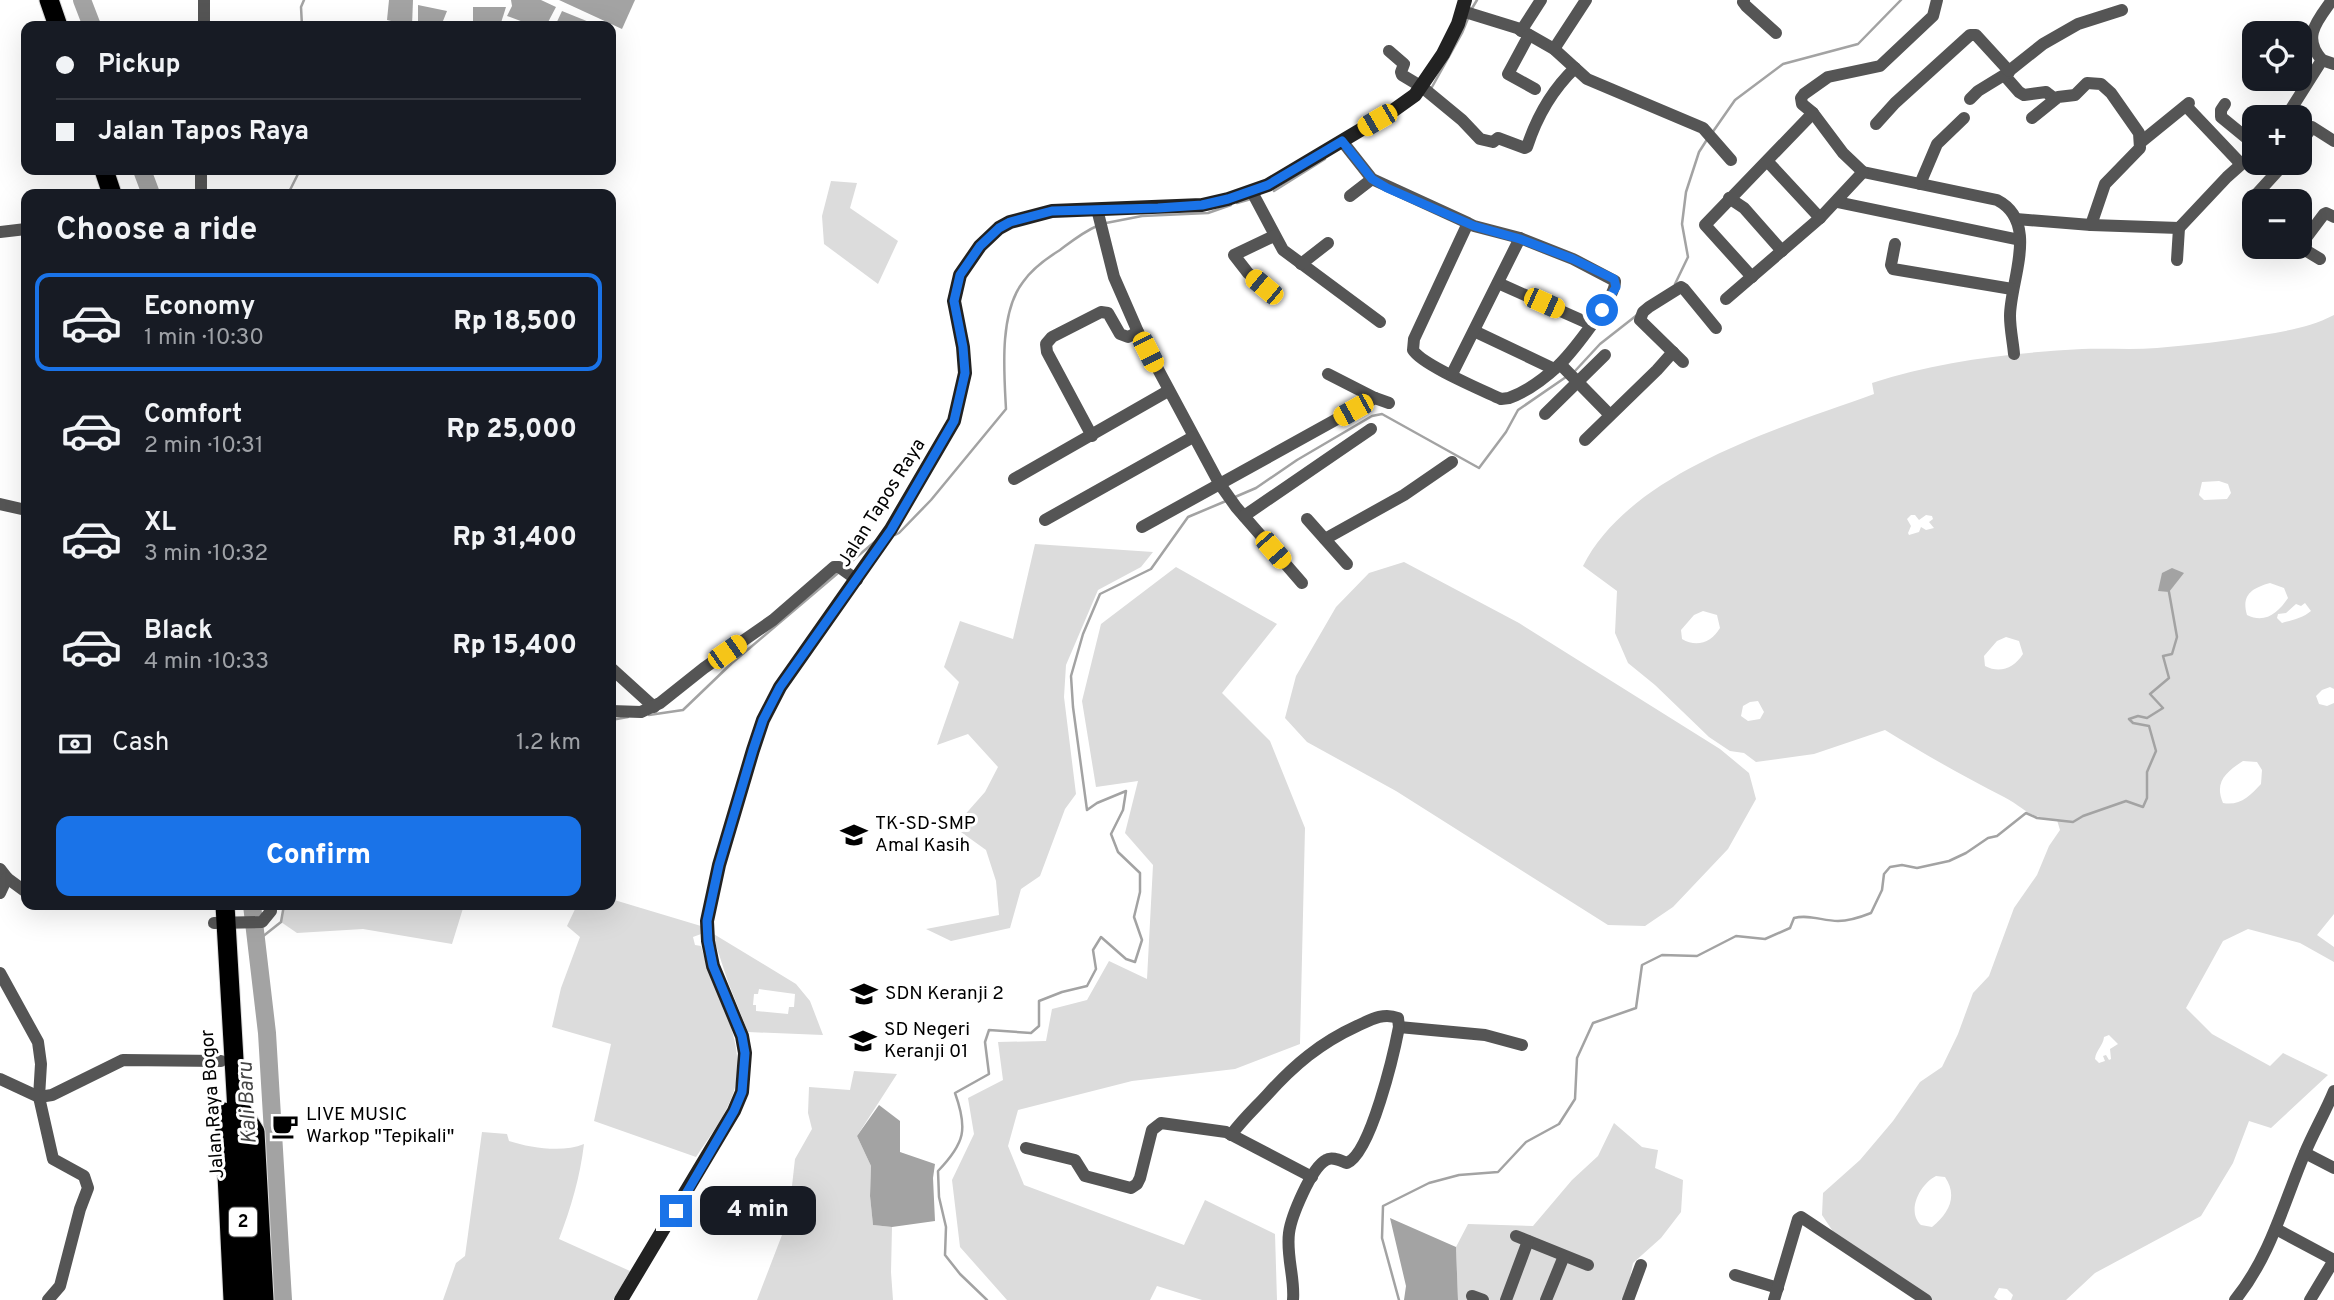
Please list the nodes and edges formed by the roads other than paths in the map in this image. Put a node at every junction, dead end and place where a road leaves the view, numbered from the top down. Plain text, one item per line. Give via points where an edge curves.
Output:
1 (49, 0) edge
2 (60, 0) edge
3 (204, 0) edge
4 (1541, 0) edge
5 (1586, 0) edge
6 (1744, 0) edge
7 (1937, 0) edge
8 (2332, 0) edge
9 (1465, 8) edge
10 (2122, 10) dead end
11 (56, 21) edge
12 (66, 21) edge
13 (204, 21) edge
14 (1525, 33) junction
15 (1776, 33) dead end
16 (1554, 49) junction
17 (1389, 51) dead end
18 (2328, 62) edge
19 (1575, 68) junction
20 (2007, 73) junction
21 (1535, 89) dead end
22 (1427, 91) junction
23 (1970, 99) dead end
24 (2055, 99) junction
25 (2225, 104) dead end
26 (2295, 105) edge
27 (1813, 113) junction
28 (1964, 118) dead end
29 (2032, 118) dead end
30 (1876, 124) dead end
31 (2312, 127) edge
32 (2242, 134) edge
33 (2334, 141) edge
34 (2141, 142) junction
35 (1344, 144) junction
36 (1731, 160) dead end
37 (1768, 162) junction
38 (2241, 164) joint
39 (1863, 172) junction
40 (2275, 175) edge
41 (1372, 179) junction
42 (1920, 184) junction
43 (2261, 189) edge
44 (1350, 195) dead end
45 (1254, 198) junction
46 (1729, 198) junction
47 (1837, 202) junction
48 (1098, 215) junction
49 (2334, 217) edge
50 (1820, 218) junction
51 (2016, 219) junction
52 (1468, 223) junction
53 (2091, 225) junction
54 (2179, 228) junction
55 (21, 230) edge
56 (2312, 230) edge
57 (0, 232) edge
58 (1274, 236) junction
59 (1520, 239) junction
60 (2020, 240) junction
61 (1328, 243) dead end
62 (1895, 244) dead end
63 (1782, 251) junction
64 (2312, 254) edge
65 (2320, 259) dead end
66 (2177, 260) dead end
67 (1301, 264) junction
68 (1752, 277) junction
69 (1498, 283) junction
70 (1264, 287) dead end
71 (2012, 289) junction
72 (1726, 299) dead end
73 (1380, 322) dead end
74 (1590, 324) junction
75 (1716, 328) dead end
76 (1474, 331) junction
77 (1138, 332) junction
78 (1673, 352) junction
79 (2014, 354) dead end
80 (1605, 355) dead end
81 (1684, 362) dead end
82 (1565, 372) junction
83 (1328, 374) dead end
84 (1452, 374) junction
85 (1168, 391) junction
86 (1375, 398) junction
87 (1389, 403) dead end
88 (1545, 414) dead end
89 (1610, 415) junction
90 (1371, 429) dead end
91 (1092, 436) junction
92 (1193, 437) junction
93 (1585, 440) dead end
94 (1452, 462) dead end
95 (1014, 479) dead end
96 (1221, 487) junction
97 (0, 503) edge
98 (21, 509) edge
99 (1240, 512) junction
100 (1307, 519) dead end
101 (1045, 520) dead end
102 (1142, 527) dead end
103 (1325, 539) junction
104 (1347, 564) dead end
105 (848, 574) junction
106 (1302, 583) dead end
107 (616, 673) edge
108 (653, 707) junction
109 (616, 711) edge
110 (3, 874) edge
111 (21, 888) edge
112 (0, 893) edge
113 (271, 910) edge
114 (224, 916) edge
115 (0, 974) edge
116 (1399, 1027) junction
117 (1522, 1045) dead end
118 (226, 1070) junction
119 (0, 1079) edge
120 (2334, 1091) edge
121 (39, 1097) junction
122 (230, 1108) junction
123 (1231, 1135) junction
124 (232, 1145) junction
125 (1026, 1148) dead end
126 (2305, 1153) junction
127 (2334, 1168) edge
128 (1312, 1177) junction
129 (2276, 1229) junction
130 (1564, 1255) junction
131 (2334, 1260) edge
132 (1588, 1265) dead end
133 (1641, 1265) dead end
134 (2334, 1271) edge
135 (1735, 1275) dead end
136 (1776, 1294) edge
137 (48, 1300) edge
138 (224, 1300) edge
139 (233, 1300) edge
140 (248, 1300) edge
141 (264, 1300) edge
142 (621, 1300) edge
143 (1293, 1300) edge
144 (1506, 1300) edge
145 (1546, 1300) edge
146 (1628, 1300) edge
147 (1926, 1300) edge
148 (2235, 1300) edge
149 (2310, 1300) edge
150 (2317, 1300) edge

1 - 11 highway
2 - 12 highway
3 - 13 street
4 - 14 street
5 - 16 street
6 - 15 street
7 - 27 street via 1933,16 1880,66 1828,77 1804,94 1802,104
8 - 18 street via 2313,32 2313,47
9 - 14 street
9 - 22 main road, Jalan Tapos Raya
10 - 20 street via 2078,24
14 - 16 street
14 - 21 street via 1508,74
16 - 19 street
17 - 22 street via 1404,63 1402,75
18 - 26 street
19 - 22 street via 1542,110 1525,148 1498,138 1493,142 1480,139
19 - 36 street via 1587,79 1703,128
20 - 23 street
20 - 24 street via 2024,95 2046,92
20 - 30 street via 1976,35 1970,35
22 - 35 main road, Jalan Tapos Raya
24 - 29 street
24 - 34 street via 2075,95 2087,83 2105,86
25 - 32 street via 2221,117
27 - 37 street
27 - 39 street
28 - 42 street via 1937,144
31 - 33 street
34 - 38 street via 2187,104
34 - 53 street via 2105,184
35 - 41 street
35 - 45 main road, Jalan Tapos Raya
37 - 46 street
37 - 50 street
38 - 54 street
39 - 42 street
39 - 47 street
40 - 43 street
41 - 44 street
41 - 52 street
42 - 51 street via 1997,200
45 - 48 main road, Jalan Tapos Raya
45 - 58 street
46 - 63 street via 1744,208
46 - 68 street via 1704,225
47 - 50 street
47 - 60 street
48 - 77 street via 1114,277
48 - 105 main road, Jalan Tapos Raya via 1052,211 1010,222 980,246 960,275 954,301 965,373 954,421 888,535
49 - 56 street via 2326,212
50 - 63 street
51 - 53 street
51 - 60 street
52 - 59 street
52 - 84 street via 1413,347 1418,356
53 - 54 street
54 - 66 street
55 - 57 street
58 - 67 street
58 - 70 street via 1234,256
59 - 69 street
59 - 74 street via 1614,279 1615,288
60 - 71 street
61 - 67 street
62 - 71 street via 1893,269
63 - 68 street
64 - 65 street
67 - 73 street
68 - 72 street
69 - 74 street
69 - 76 street
71 - 79 street
74 - 82 street
75 - 78 street via 1685,289 1676,288 1640,316
76 - 82 street
76 - 84 street
77 - 85 street
77 - 91 street via 1128,337 1120,334 1108,313 1101,312 1046,344
78 - 81 street
78 - 89 street
80 - 82 street
82 - 84 street via 1505,399
82 - 88 street
82 - 89 street
83 - 86 street
85 - 91 street
85 - 92 street
86 - 87 street
86 - 96 street
89 - 93 street
90 - 99 street
91 - 95 street
92 - 96 street
92 - 101 street
94 - 103 street
96 - 99 street
96 - 102 street
97 - 98 street
99 - 106 street
100 - 103 street
103 - 104 street
105 - 108 street via 834,568 773,620
105 - 142 main road, Jalan Tapos Raya via 763,720 712,894 708,941 713,966 742,1036 742,1092
107 - 108 street
108 - 109 street via 641,712
110 - 111 street
110 - 112 street
113 - 114 street via 262,922
114 - 118 highway, Jalan Raya Bogor / 2
115 - 121 street via 38,1042
116 - 117 street via 1485,1035
116 - 123 street via 1398,1018 1377,1017 1324,1042 1290,1070
116 - 128 street via 1378,1112 1357,1155 1348,1163 1332,1158 1325,1161
118 - 121 street via 123,1060
118 - 122 highway, Jalan Raya Bogor / 2
119 - 121 street
120 - 126 street
121 - 137 street via 53,1159 84,1176 89,1188 60,1286
122 - 124 highway, Jalan Raya Bogor / 2
122 - 138 highway via 219,1132
122 - 141 highway via 255,1132
123 - 125 street via 1205,1128 1156,1125 1140,1178 1131,1188 1085,1176 1075,1160
123 - 128 street
124 - 139 highway, Jalan Raya Bogor / 2
124 - 140 highway, Jalan Raya Bogor / 2
126 - 127 street
126 - 129 street
128 - 143 street via 1289,1233
129 - 131 street
129 - 148 street via 2262,1261
130 - 132 street
130 - 144 street via 1522,1238
130 - 145 street
131 - 149 street
133 - 146 street
134 - 150 street
135 - 136 street
136 - 147 street via 1801,1217

